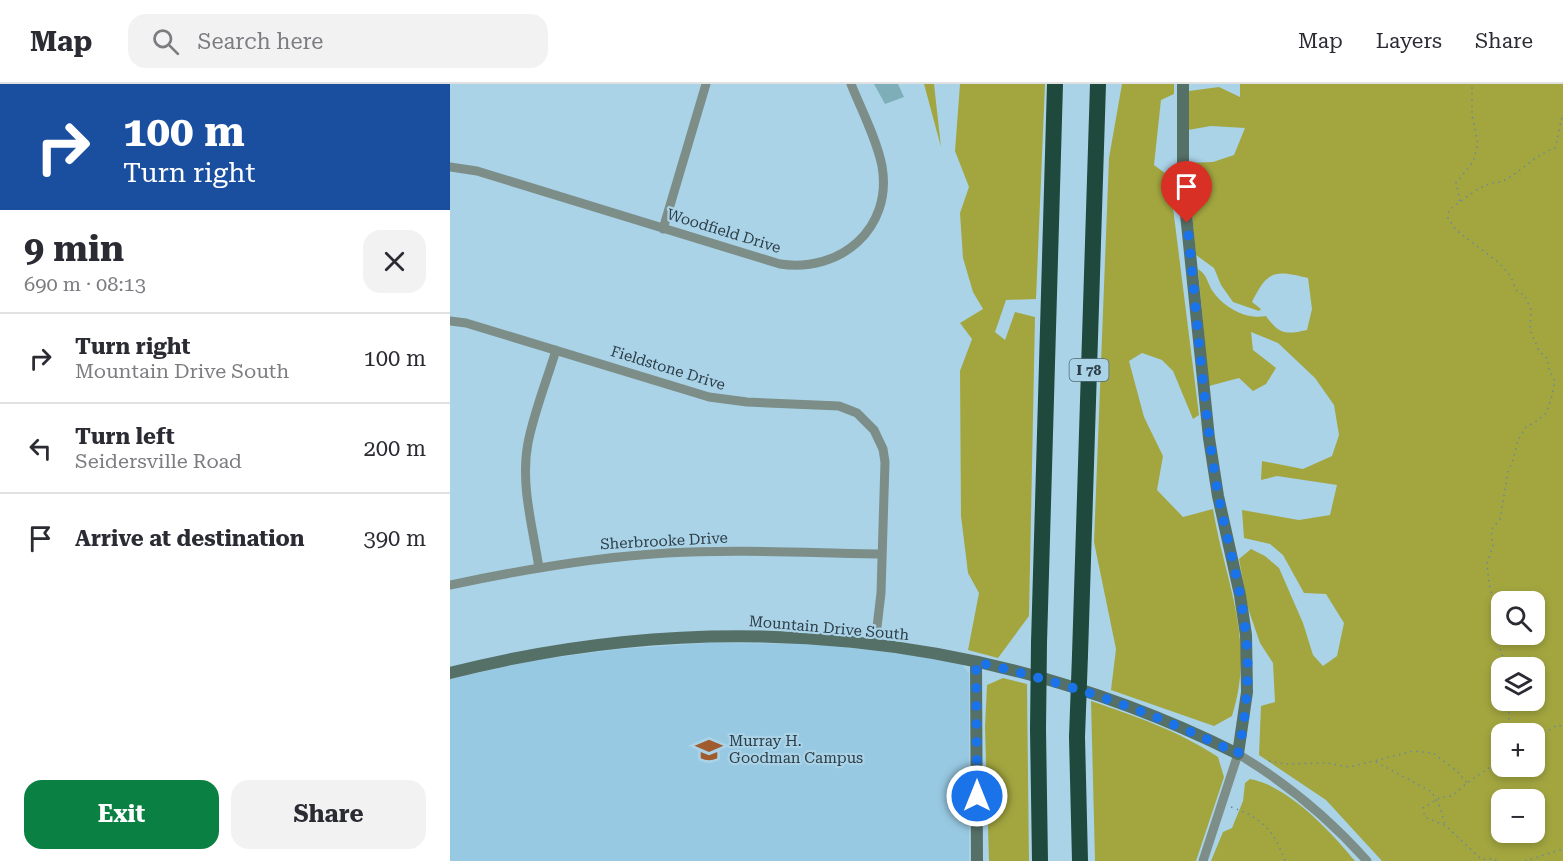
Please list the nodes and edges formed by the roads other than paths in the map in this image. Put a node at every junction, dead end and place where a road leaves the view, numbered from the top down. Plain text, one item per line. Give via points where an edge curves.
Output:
1 (706, 84) edge
2 (851, 84) edge
3 (1055, 84) edge
4 (1098, 84) edge
5 (1183, 84) edge
6 (450, 167) edge
7 (663, 229) junction
8 (450, 321) edge
9 (556, 350) junction
10 (882, 554) junction
11 (539, 568) junction
12 (450, 585) edge
13 (874, 644) junction
14 (976, 662) junction
15 (450, 673) edge
16 (1238, 754) junction
17 (978, 861) edge
18 (1040, 861) edge
19 (1080, 861) edge
20 (1203, 861) edge
21 (1367, 861) edge

1 - 7 street
2 - 7 street, Woodfield Drive via 878,152 883,179 881,202 873,222 852,247 827,261 792,266
3 - 18 highway, I 78, bridge via 1038,729
4 - 19 highway, I 78, bridge via 1077,737
5 - 16 street via 1183,185 1209,438 1246,644 1245,715
6 - 7 street, Woodfield Drive via 477,171
8 - 9 street, Fieldstone Drive
9 - 10 street, Fieldstone Drive via 727,401 829,405 857,413 874,430 883,449
9 - 11 street via 526,459
10 - 11 street, Sherbrooke Drive via 668,553
10 - 13 street, Fieldstone Drive
11 - 12 street, Sherbrooke Drive
13 - 14 street, Mountain Drive South
13 - 15 street, Mountain Drive South via 792,637 676,638 533,655
14 - 16 street, Mountain Drive South via 1046,678 1104,697 1178,725
14 - 17 street
16 - 20 street
16 - 21 street, Mountain Drive South via 1296,794 1338,829

